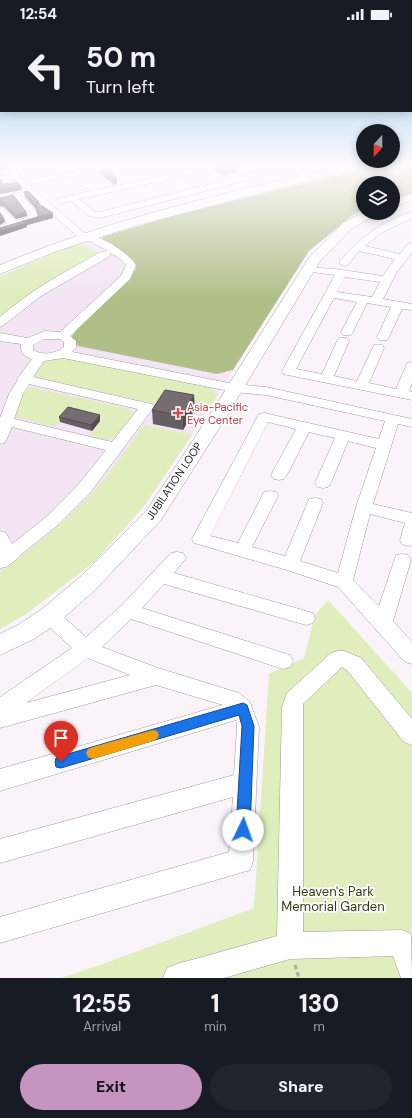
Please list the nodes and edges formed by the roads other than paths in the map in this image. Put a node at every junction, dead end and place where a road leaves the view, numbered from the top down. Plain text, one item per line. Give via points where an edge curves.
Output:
1 (30, 210) edge
2 (54, 210) edge
3 (87, 210) edge
4 (118, 210) edge
5 (176, 210) edge
6 (2, 215) edge
7 (408, 217) edge
8 (359, 220) edge
9 (14, 224) junction
10 (412, 226) edge
11 (0, 229) edge
12 (82, 236) junction
13 (412, 246) edge
14 (357, 247) junction
15 (106, 254) junction
16 (401, 257) junction
17 (312, 264) junction
18 (0, 270) edge
19 (339, 270) junction
20 (387, 278) junction
21 (331, 294) junction
22 (364, 299) junction
23 (376, 301) junction
24 (398, 305) junction
25 (412, 308) edge
26 (0, 323) edge
27 (58, 335) junction
28 (0, 337) edge
29 (33, 351) junction
30 (66, 351) junction
31 (412, 366) edge
32 (24, 379) junction
33 (326, 379) junction
34 (236, 385) junction
35 (362, 385) junction
36 (406, 395) edge
37 (0, 408) edge
38 (393, 419) junction
39 (3, 422) edge
40 (412, 423) edge
41 (305, 426) junction
42 (343, 435) junction
43 (0, 440) edge
44 (384, 445) junction
45 (116, 448) junction
46 (279, 476) dead end
47 (323, 484) dead end
48 (270, 496) dead end
49 (314, 502) dead end
50 (364, 507) junction
51 (412, 519) edge
52 (0, 537) edge
53 (242, 551) junction
54 (178, 558) dead end
55 (5, 559) edge
56 (402, 560) dead end
57 (290, 564) junction
58 (161, 576) junction
59 (344, 582) junction
60 (128, 611) junction
61 (50, 616) junction
62 (306, 618) dead end
63 (384, 623) junction
64 (0, 645) edge
65 (86, 649) junction
66 (412, 656) edge
67 (283, 661) dead end
68 (156, 676) junction
69 (0, 709) edge
70 (243, 709) junction
71 (0, 719) edge
72 (412, 734) edge
73 (0, 780) edge
74 (245, 783) junction
75 (0, 851) edge
76 (0, 930) edge
77 (290, 946) junction
78 (412, 972) edge
79 (177, 978) edge

1 - 9 street via 34,218
2 - 12 street
3 - 4 street via 100,215
5 - 12 main road
6 - 9 street
7 - 10 street
7 - 14 street via 378,231
8 - 17 main road, JUBILATION LOOP via 347,226
9 - 11 street
12 - 15 street
12 - 18 main road
12 - 27 street via 122,255 131,265 130,270 126,277
13 - 16 street
14 - 16 street
14 - 19 street
15 - 26 street via 63,276
15 - 27 street via 116,260 120,270
16 - 20 street
17 - 19 street
17 - 34 main road, JUBILATION LOOP
19 - 20 street
19 - 21 street
20 - 23 street
21 - 22 street
21 - 33 street via 288,371
22 - 23 street
22 - 33 street
23 - 24 street
24 - 25 street
24 - 35 street
27 - 29 street via 39,337
27 - 30 street via 70,341
28 - 29 street
29 - 30 street via 55,357
29 - 32 street
29 - 37 street via 14,378
30 - 34 street
31 - 36 street
32 - 39 street
32 - 45 street via 146,408
33 - 35 street
34 - 38 street
34 - 61 main road, JUBILATION LOOP via 154,515 88,583
35 - 36 street
38 - 40 street
38 - 44 street
39 - 43 street
39 - 45 street
41 - 42 street
41 - 46 street
41 - 53 street via 264,417 200,539
42 - 44 street
42 - 47 street
44 - 50 street
45 - 55 street via 84,489 52,521
48 - 53 street
49 - 57 street
50 - 51 street
50 - 59 street
52 - 55 street
53 - 57 street
54 - 58 street
56 - 63 street
57 - 59 street
58 - 60 street
58 - 62 street
59 - 63 street
60 - 65 street
60 - 67 street
61 - 64 main road, JUBILATION LOOP
61 - 65 street
63 - 66 street
65 - 68 street
65 - 69 street
68 - 70 street via 232,699
68 - 71 street
70 - 73 street
70 - 74 street via 248,726
72 - 77 street via 354,664 344,659 338,660 294,699
74 - 75 street
74 - 76 street via 241,861
77 - 78 street via 402,943
77 - 79 street

